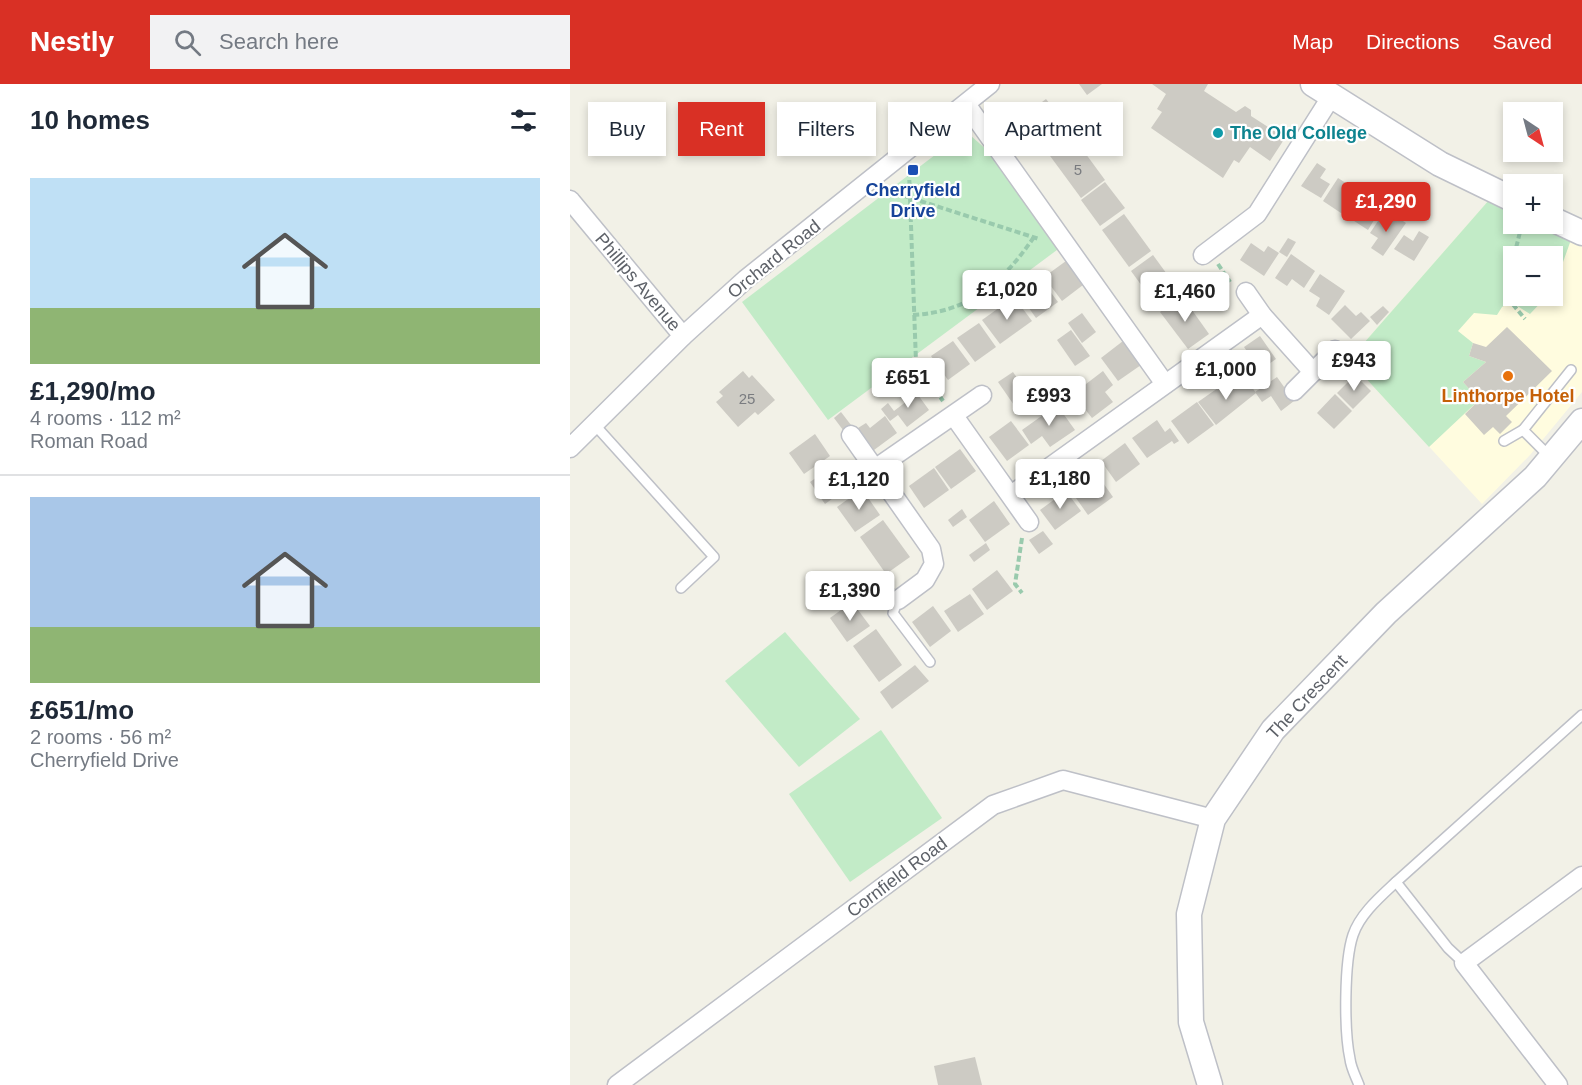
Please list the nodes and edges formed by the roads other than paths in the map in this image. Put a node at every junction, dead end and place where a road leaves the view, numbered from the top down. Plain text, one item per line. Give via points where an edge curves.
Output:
1 (990, 84) edge
2 (1322, 91) edge
3 (968, 102) edge
4 (972, 112) edge
5 (901, 156) edge
6 (1503, 195) edge
7 (570, 200) edge
8 (1563, 224) edge
9 (1582, 233) edge
10 (1206, 253) road end
11 (1246, 292) road end
12 (1262, 315) junction
13 (683, 336) junction
14 (1335, 350) dead end
15 (1571, 370) dead end
16 (1313, 372) junction
17 (1165, 384) junction
18 (1294, 391) dead end
19 (982, 395) dead end
20 (954, 416) junction
21 (1582, 421) edge
22 (594, 424) junction
23 (1523, 430) junction
24 (851, 435) dead end
25 (1504, 441) dead end
26 (570, 448) edge
27 (1551, 458) junction
28 (875, 469) junction
29 (1011, 495) junction
30 (1029, 522) road end
31 (681, 588) dead end
32 (898, 600) joint
33 (930, 662) dead end
34 (1582, 716) edge
35 (1213, 819) junction
36 (1582, 876) edge
37 (1396, 882) junction
38 (1464, 963) junction
39 (617, 1085) edge
40 (1210, 1085) edge
41 (1359, 1085) edge
42 (1558, 1085) edge

1 - 3 street, Orchard Road
2 - 6 street via 1440,164
2 - 10 street via 1257,214
4 - 17 street
5 - 13 street, Orchard Road via 746,279
7 - 13 street, Phillips Avenue
8 - 9 street
11 - 12 street
12 - 16 street
12 - 17 street
13 - 22 street, Orchard Road
14 - 16 street
15 - 23 lane
16 - 18 street
17 - 29 street
19 - 20 street
20 - 28 street
20 - 29 street
21 - 27 street, The Crescent
22 - 26 street, Orchard Road
22 - 31 lane via 714,557
23 - 25 lane
23 - 27 lane
24 - 28 street
27 - 35 street, The Crescent via 1386,613 1273,730
28 - 32 street via 931,549 934,564 925,580
29 - 30 street
32 - 33 lane via 893,613
34 - 37 lane
35 - 39 street, Cornfield Road via 1063,780 993,805
35 - 40 street, The Crescent via 1188,914 1191,1022
36 - 38 street
37 - 38 lane
37 - 41 lane via 1372,905 1353,934 1347,1018 1350,1059
38 - 42 street

